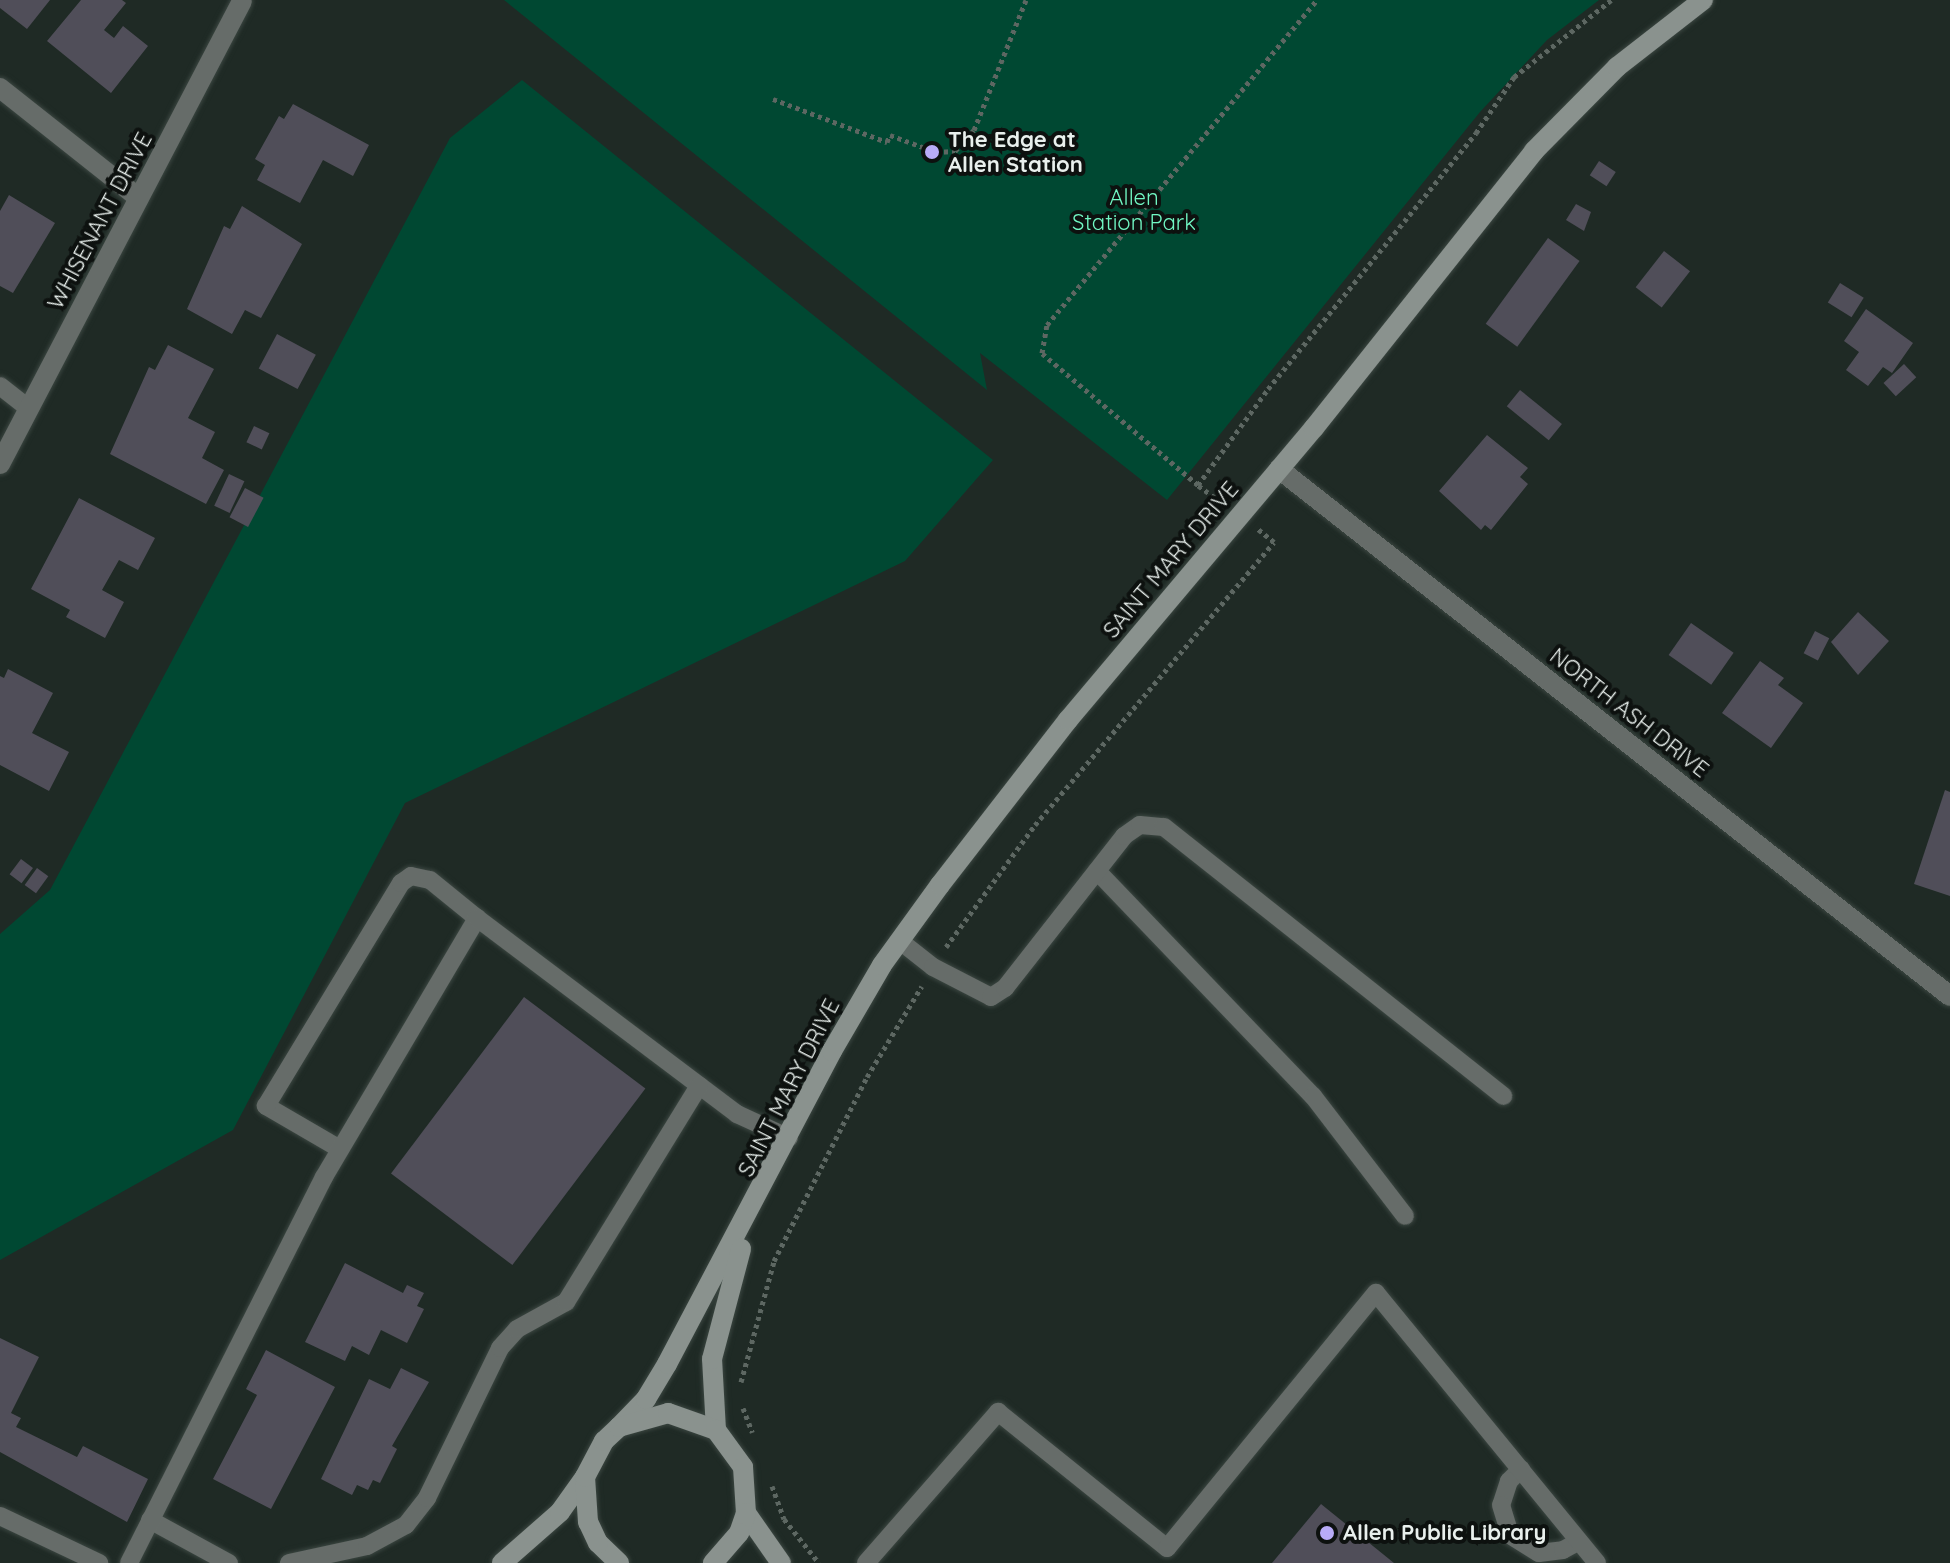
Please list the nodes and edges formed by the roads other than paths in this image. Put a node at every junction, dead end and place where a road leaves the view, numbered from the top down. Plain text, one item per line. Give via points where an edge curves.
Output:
1 (1703, 0) edge
2 (241, 1) edge
3 (0, 88) edge
4 (139, 198) junction
5 (0, 386) edge
6 (29, 409) junction
7 (0, 464) edge
8 (1279, 469) junction
9 (1097, 871) junction
10 (477, 918) junction
11 (900, 941) junction
12 (1950, 996) edge
13 (699, 1086) junction
14 (1503, 1096) dead end
15 (789, 1138) junction
16 (340, 1149) junction
17 (752, 1211) junction
18 (1405, 1216) dead end
19 (619, 1427) junction
20 (716, 1430) junction
21 (1521, 1469) junction
22 (585, 1477) junction
23 (746, 1513) junction
24 (0, 1516) edge
25 (150, 1520) junction
26 (1579, 1541) junction
27 (99, 1563) edge
28 (129, 1563) edge
29 (229, 1563) edge
30 (289, 1563) edge
31 (502, 1563) edge
32 (619, 1563) edge
33 (713, 1563) edge
34 (781, 1563) edge
35 (866, 1563) edge
36 (1597, 1563) edge

1 - 8 street, SAINT MARY DRIVE via 1617,67 1534,151
2 - 4 street, WHISENANT DRIVE
3 - 4 street
4 - 6 street, WHISENANT DRIVE
5 - 6 lane
6 - 7 street, WHISENANT DRIVE
8 - 11 street, SAINT MARY DRIVE via 1068,720
8 - 12 street, NORTH ASH DRIVE
9 - 11 lane via 998,992 980,994
9 - 14 lane via 1140,825 1164,827
9 - 18 lane via 1313,1096
10 - 13 lane
10 - 16 lane
10 - 16 lane via 430,880 411,876 401,883 297,1052 266,1106
11 - 15 street, SAINT MARY DRIVE via 832,1051
13 - 15 lane via 737,1114
13 - 30 lane via 566,1302 517,1329 500,1348 427,1498 406,1525 367,1546
15 - 17 street, SAINT MARY DRIVE
16 - 25 lane
17 - 19 street, SAINT MARY DRIVE via 646,1399
17 - 20 street, SAINT MARY DRIVE via 712,1359
19 - 20 street via 668,1413
19 - 22 street, SAINT MARY DRIVE via 604,1441
20 - 23 street via 743,1467
21 - 26 lane
21 - 26 lane via 1509,1481 1501,1505 1510,1535 1539,1553 1563,1550
21 - 35 lane via 1376,1293 1167,1548 998,1412
22 - 31 street, SAINT MARY DRIVE via 560,1512
22 - 32 street via 588,1522 598,1543
23 - 33 street via 733,1542
23 - 34 street
24 - 27 lane
25 - 28 lane
25 - 29 lane
26 - 36 lane

